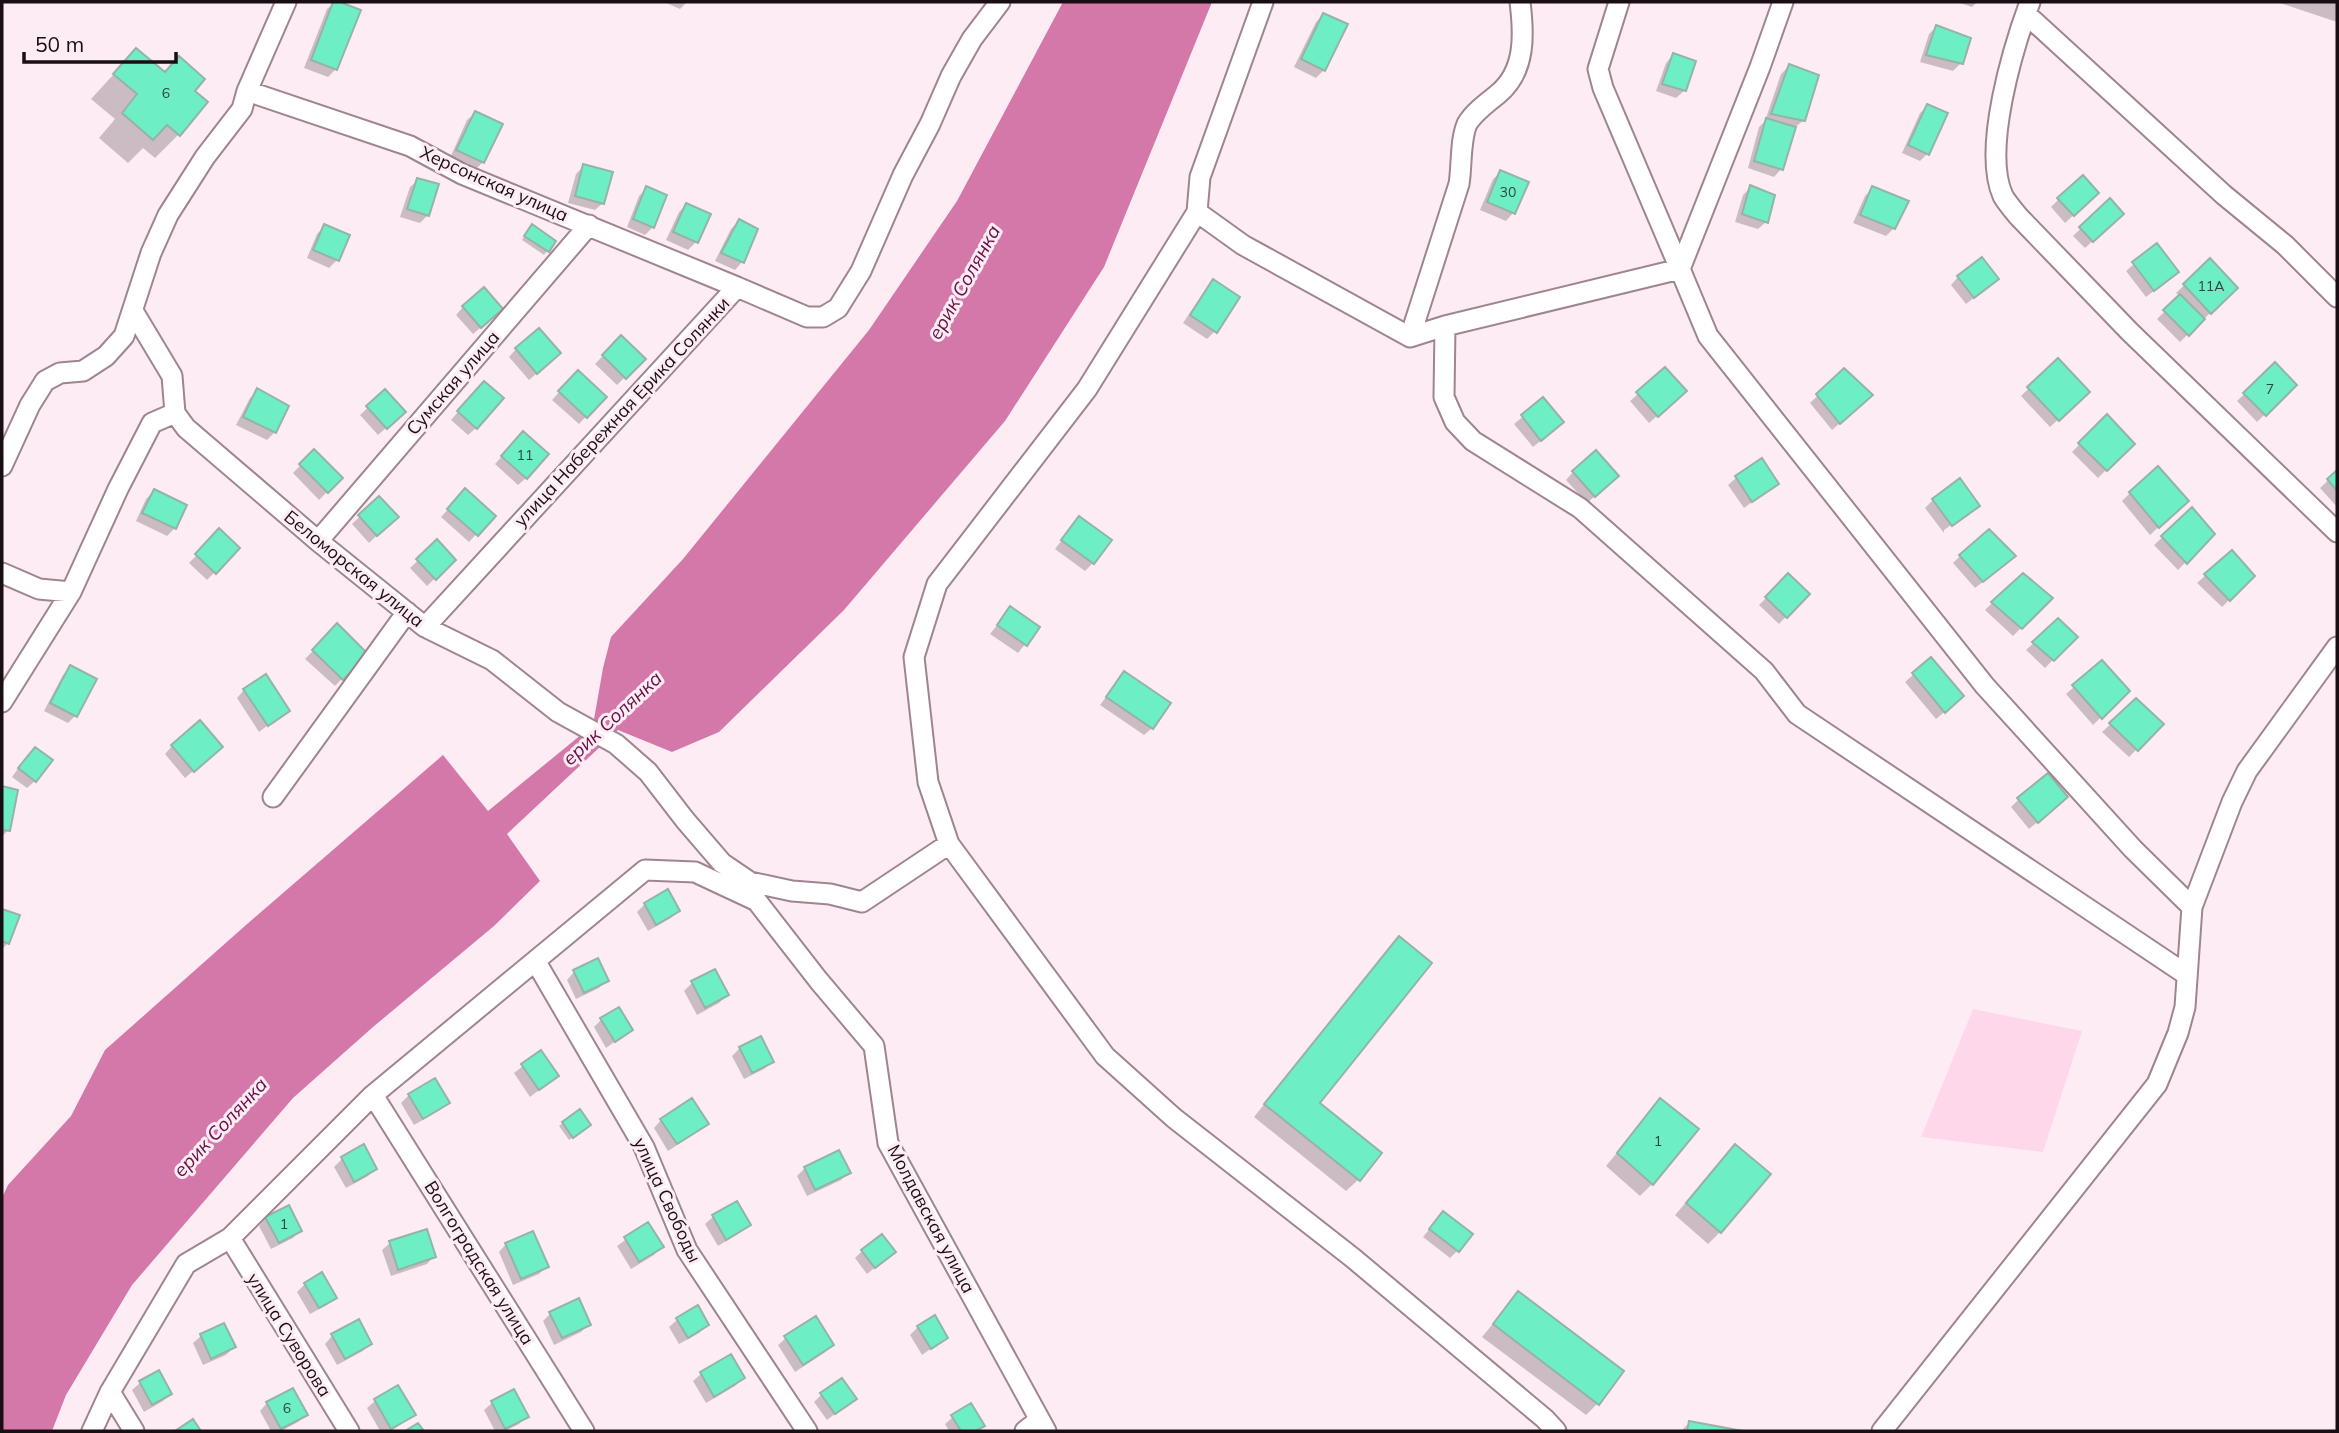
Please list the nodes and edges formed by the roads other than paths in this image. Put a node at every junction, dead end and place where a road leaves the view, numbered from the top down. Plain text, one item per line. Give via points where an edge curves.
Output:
1 (286, 2) edge
2 (1000, 2) edge
3 (1263, 2) edge
4 (1520, 2) edge
5 (1619, 2) edge
6 (1783, 2) edge
7 (2028, 8) edge
8 (247, 91) junction
9 (1197, 212) junction
10 (589, 225) junction
11 (1680, 269) junction
12 (737, 287) junction
13 (2337, 297) edge
14 (133, 311) junction
15 (1445, 326) junction
16 (1410, 337) junction
17 (175, 413) junction
18 (2, 466) edge
19 (2337, 533) edge
20 (318, 541) junction
21 (2, 573) edge
22 (71, 592) junction
23 (407, 612) junction
24 (425, 627) junction
25 (2337, 647) edge
26 (2, 702) edge
27 (273, 797) dead end
28 (949, 844) junction
29 (733, 870) junction
30 (757, 901) junction
31 (2192, 907) junction
32 (536, 962) junction
33 (2187, 975) junction
34 (373, 1095) junction
35 (230, 1238) junction
36 (110, 1392) junction
37 (1037, 1427) edge
38 (92, 1431) edge
39 (134, 1431) edge
40 (349, 1431) edge
41 (584, 1431) edge
42 (807, 1431) edge
43 (1556, 1431) edge
44 (1882, 1431) edge

1 - 8 street
2 - 12 street, улица Набережная Ерика Солянки via 951,76 861,271 838,308 822,317 807,317
3 - 9 street via 1200,177
4 - 16 street via 1519,61 1504,89 1468,123 1459,184
5 - 11 street via 1598,69
6 - 11 street
7 - 13 street
7 - 19 street via 2003,95 1996,150 1997,177 2004,197 2130,331
8 - 10 street, Херсонская улица via 410,146 462,174
8 - 14 street via 242,109 168,215
9 - 16 street via 1243,245
9 - 28 street via 1087,388 937,584 914,657 928,782
10 - 12 street, Херсонская улица
10 - 20 street, Сумская улица
11 - 15 street
11 - 31 street via 1708,336 1985,686
12 - 24 street, улица Набережная Ерика Солянки
14 - 17 street via 172,376
14 - 18 street via 124,336 106,356 83,371 60,373 45,381
15 - 16 street
15 - 33 street via 1444,397 1455,422 1473,441 1580,508 1764,671 1797,714
17 - 20 street, Беломорская улица via 186,428
17 - 22 street via 152,423
20 - 23 street, Беломорская улица
21 - 22 street via 39,589
22 - 26 street
23 - 24 street, Беломорская улица
23 - 27 street
24 - 29 street, Беломорская улица via 492,660 558,712 616,744 648,772 684,820
25 - 31 street via 2247,771
28 - 29 street, Беломорская улица via 862,902 750,882
28 - 43 street via 1105,1056 1174,1118 1420,1313
29 - 30 street, Молдавская улица
30 - 32 street via 695,872 645,870
30 - 37 street, Молдавская улица via 874,1046 888,1143
31 - 33 street
32 - 34 street
32 - 42 street, улица Свободы via 644,1147 687,1250
33 - 44 street via 2182,1020 2157,1084
34 - 35 street
34 - 41 street, Волгоградская улица
35 - 36 street via 186,1264
35 - 40 street, улица Суворова
36 - 38 street
36 - 39 street

